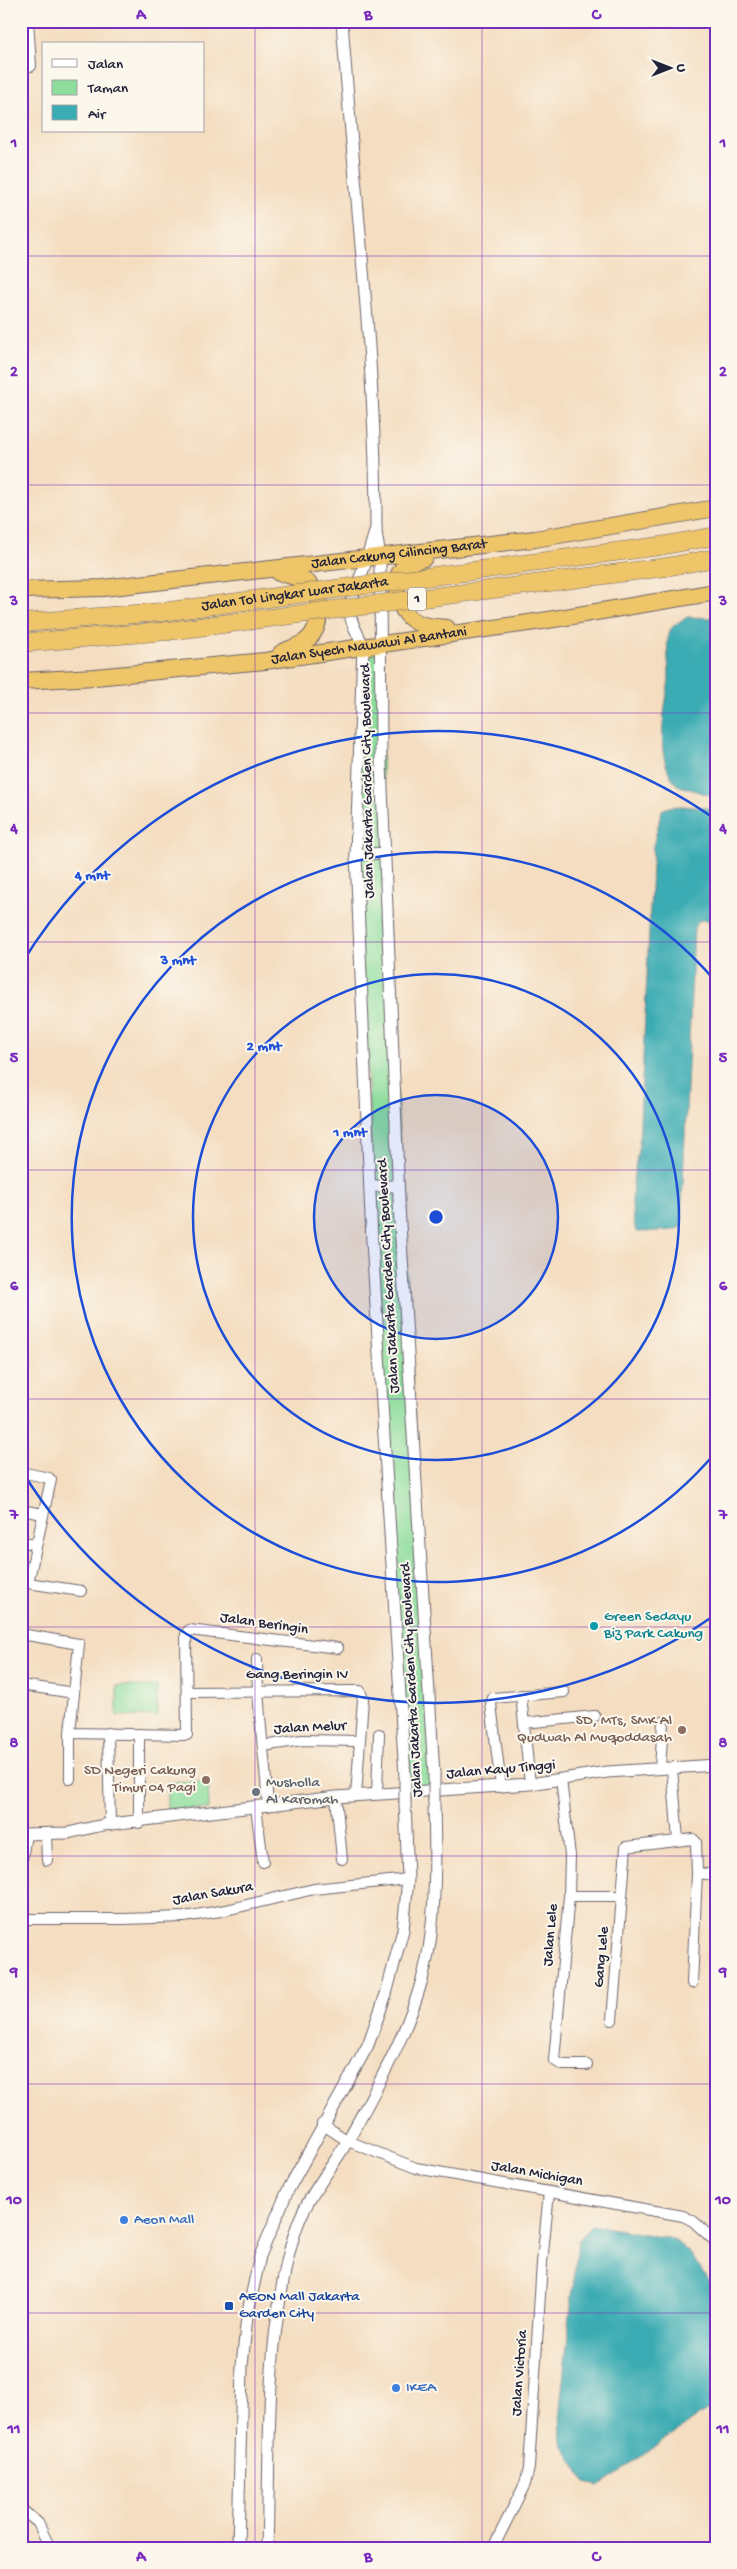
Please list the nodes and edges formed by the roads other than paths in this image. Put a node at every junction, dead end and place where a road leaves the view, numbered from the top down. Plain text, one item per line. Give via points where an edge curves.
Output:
1 (342, 21) edge
2 (26, 25) edge
3 (30, 66) dead end
4 (716, 508) edge
5 (716, 536) edge
6 (459, 547) junction
7 (373, 558) junction
8 (716, 558) edge
9 (262, 570) junction
10 (21, 590) edge
11 (716, 592) edge
12 (21, 623) edge
13 (471, 631) junction
14 (21, 643) edge
15 (380, 644) junction
16 (363, 645) junction
17 (264, 661) junction
18 (21, 681) edge
19 (384, 853) junction
20 (356, 854) junction
21 (370, 1186) junction
22 (398, 1186) junction
23 (21, 1472) edge
24 (21, 1510) edge
25 (43, 1514) junction
26 (21, 1542) edge
27 (36, 1544) junction
28 (25, 1583) edge
29 (81, 1591) dead end
30 (21, 1634) edge
31 (338, 1648) dead end
32 (257, 1659) dead end
33 (21, 1685) edge
34 (257, 1690) junction
35 (187, 1692) junction
36 (564, 1692) dead end
37 (74, 1693) junction
38 (521, 1695) junction
39 (595, 1716) dead end
40 (663, 1722) dead end
41 (524, 1723) junction
42 (70, 1732) junction
43 (108, 1733) junction
44 (139, 1734) junction
45 (379, 1734) dead end
46 (359, 1741) junction
47 (262, 1746) junction
48 (716, 1764) edge
49 (666, 1769) junction
50 (70, 1779) dead end
51 (561, 1779) junction
52 (530, 1784) junction
53 (501, 1787) junction
54 (377, 1794) junction
55 (356, 1796) junction
56 (336, 1797) junction
57 (262, 1806) junction
58 (139, 1823) junction
59 (110, 1825) junction
60 (24, 1834) edge
61 (46, 1834) junction
62 (678, 1840) junction
63 (47, 1860) dead end
64 (342, 1860) dead end
65 (263, 1862) dead end
66 (21, 1866) edge
67 (697, 1873) junction
68 (716, 1875) edge
69 (408, 1879) junction
70 (569, 1896) junction
71 (622, 1896) junction
72 (21, 1919) edge
73 (692, 1982) dead end
74 (612, 2020) dead end
75 (586, 2065) dead end
76 (322, 2124) junction
77 (348, 2141) junction
78 (549, 2192) junction
79 (716, 2242) edge
80 (21, 2509) edge
81 (50, 2548) edge
82 (238, 2548) edge
83 (267, 2548) edge
84 (493, 2548) edge

1 - 7 street, Jalan Jakarta Garden City Boulevard via 372,381 376,456
2 - 3 street
4 - 6 highway, Jalan Cakung Cilincing Barat via 535,539
5 - 12 highway, Jalan Tol Lingkar Luar Jakarta / 1, bridge via 162,612
6 - 7 highway, Jalan Cakung Cilincing Barat
6 - 13 highway via 404,566 400,573 398,598 401,609 415,622
7 - 9 highway, Jalan Cakung Cilincing Barat
7 - 15 street, Jalan Jakarta Garden City Boulevard
7 - 16 street, Jalan Jakarta Garden City Boulevard via 350,601 349,614
8 - 14 highway, Jalan Tol Lingkar Luar Jakarta / 1, bridge via 168,631
9 - 10 highway via 103,588
9 - 17 highway via 292,576 308,584 315,593 319,616 306,641
11 - 13 highway, Jalan Syech Nawawi Al Bantani
13 - 15 highway, Jalan Syech Nawawi Al Bantani
15 - 16 highway, Jalan Syech Nawawi Al Bantani
15 - 19 street, Jalan Jakarta Garden City Boulevard
16 - 17 highway, Jalan Syech Nawawi Al Bantani
16 - 20 street, Jalan Jakarta Garden City Boulevard
17 - 18 highway, Jalan Syech Nawawi Al Bantani
19 - 20 street
19 - 22 street, Jalan Jakarta Garden City Boulevard
20 - 21 street, Jalan Jakarta Garden City Boulevard
21 - 22 street
21 - 69 street, Jalan Jakarta Garden City Boulevard, bridge via 405,1776
22 - 77 street, Jalan Jakarta Garden City Boulevard, bridge via 434,1774 435,1873 431,1936 415,2005
23 - 25 street via 51,1480
24 - 25 street
25 - 27 street
26 - 27 street
27 - 28 street
28 - 29 street
30 - 37 street via 76,1643 79,1648
31 - 35 street, Jalan Beringin via 192,1629 187,1632
32 - 34 street
33 - 37 street
34 - 35 street, Gang Beringin IV
34 - 46 street, Gang Beringin IV via 360,1691 363,1699
34 - 47 street
35 - 44 street via 187,1735
36 - 38 street
37 - 42 street
38 - 41 street
38 - 53 street via 495,1696 492,1700
39 - 41 street
40 - 49 street
41 - 52 street
42 - 43 street
42 - 50 street
43 - 44 street
43 - 59 street
44 - 58 street
45 - 54 street
46 - 47 street, Jalan Melur via 302,1740
46 - 55 street, Gang Beringin IV
47 - 57 street
48 - 49 street, Jalan Kayu Tinggi
49 - 51 street, Jalan Kayu Tinggi via 607,1772
49 - 62 street
51 - 52 street, Jalan Kayu Tinggi
51 - 70 street, Jalan Lele via 568,1829
52 - 53 street, Jalan Kayu Tinggi
53 - 54 street, Jalan Kayu Tinggi
54 - 55 street, Jalan Kayu Tinggi
55 - 56 street, Jalan Kayu Tinggi
56 - 57 street, Jalan Kayu Tinggi
56 - 64 street
57 - 58 street, Jalan Kayu Tinggi
57 - 65 street
58 - 59 street, Jalan Kayu Tinggi
59 - 61 street, Jalan Kayu Tinggi
60 - 61 street, Jalan Kayu Tinggi
60 - 66 street
61 - 63 street
62 - 67 street via 695,1841
62 - 71 street, Gang Lele via 626,1847
67 - 68 street
67 - 73 street
69 - 72 street, Jalan Sakura via 314,1889 184,1917
69 - 76 street, Jalan Jakarta Garden City Boulevard via 403,1930 386,1994 368,2044
70 - 71 street
70 - 75 street, Jalan Lele via 554,2060 562,2065
71 - 74 street, Gang Lele
76 - 77 street, Jalan Michigan
76 - 82 street, Jalan Jakarta Garden City Boulevard via 280,2205 260,2256 247,2316 242,2366
77 - 78 street, Jalan Michigan via 416,2168
77 - 83 street, Jalan Jakarta Garden City Boulevard via 302,2214 285,2270 276,2315
78 - 79 street, Jalan Michigan via 683,2216
78 - 84 street, Jalan Victoria via 529,2468 525,2484
80 - 81 street via 38,2523

